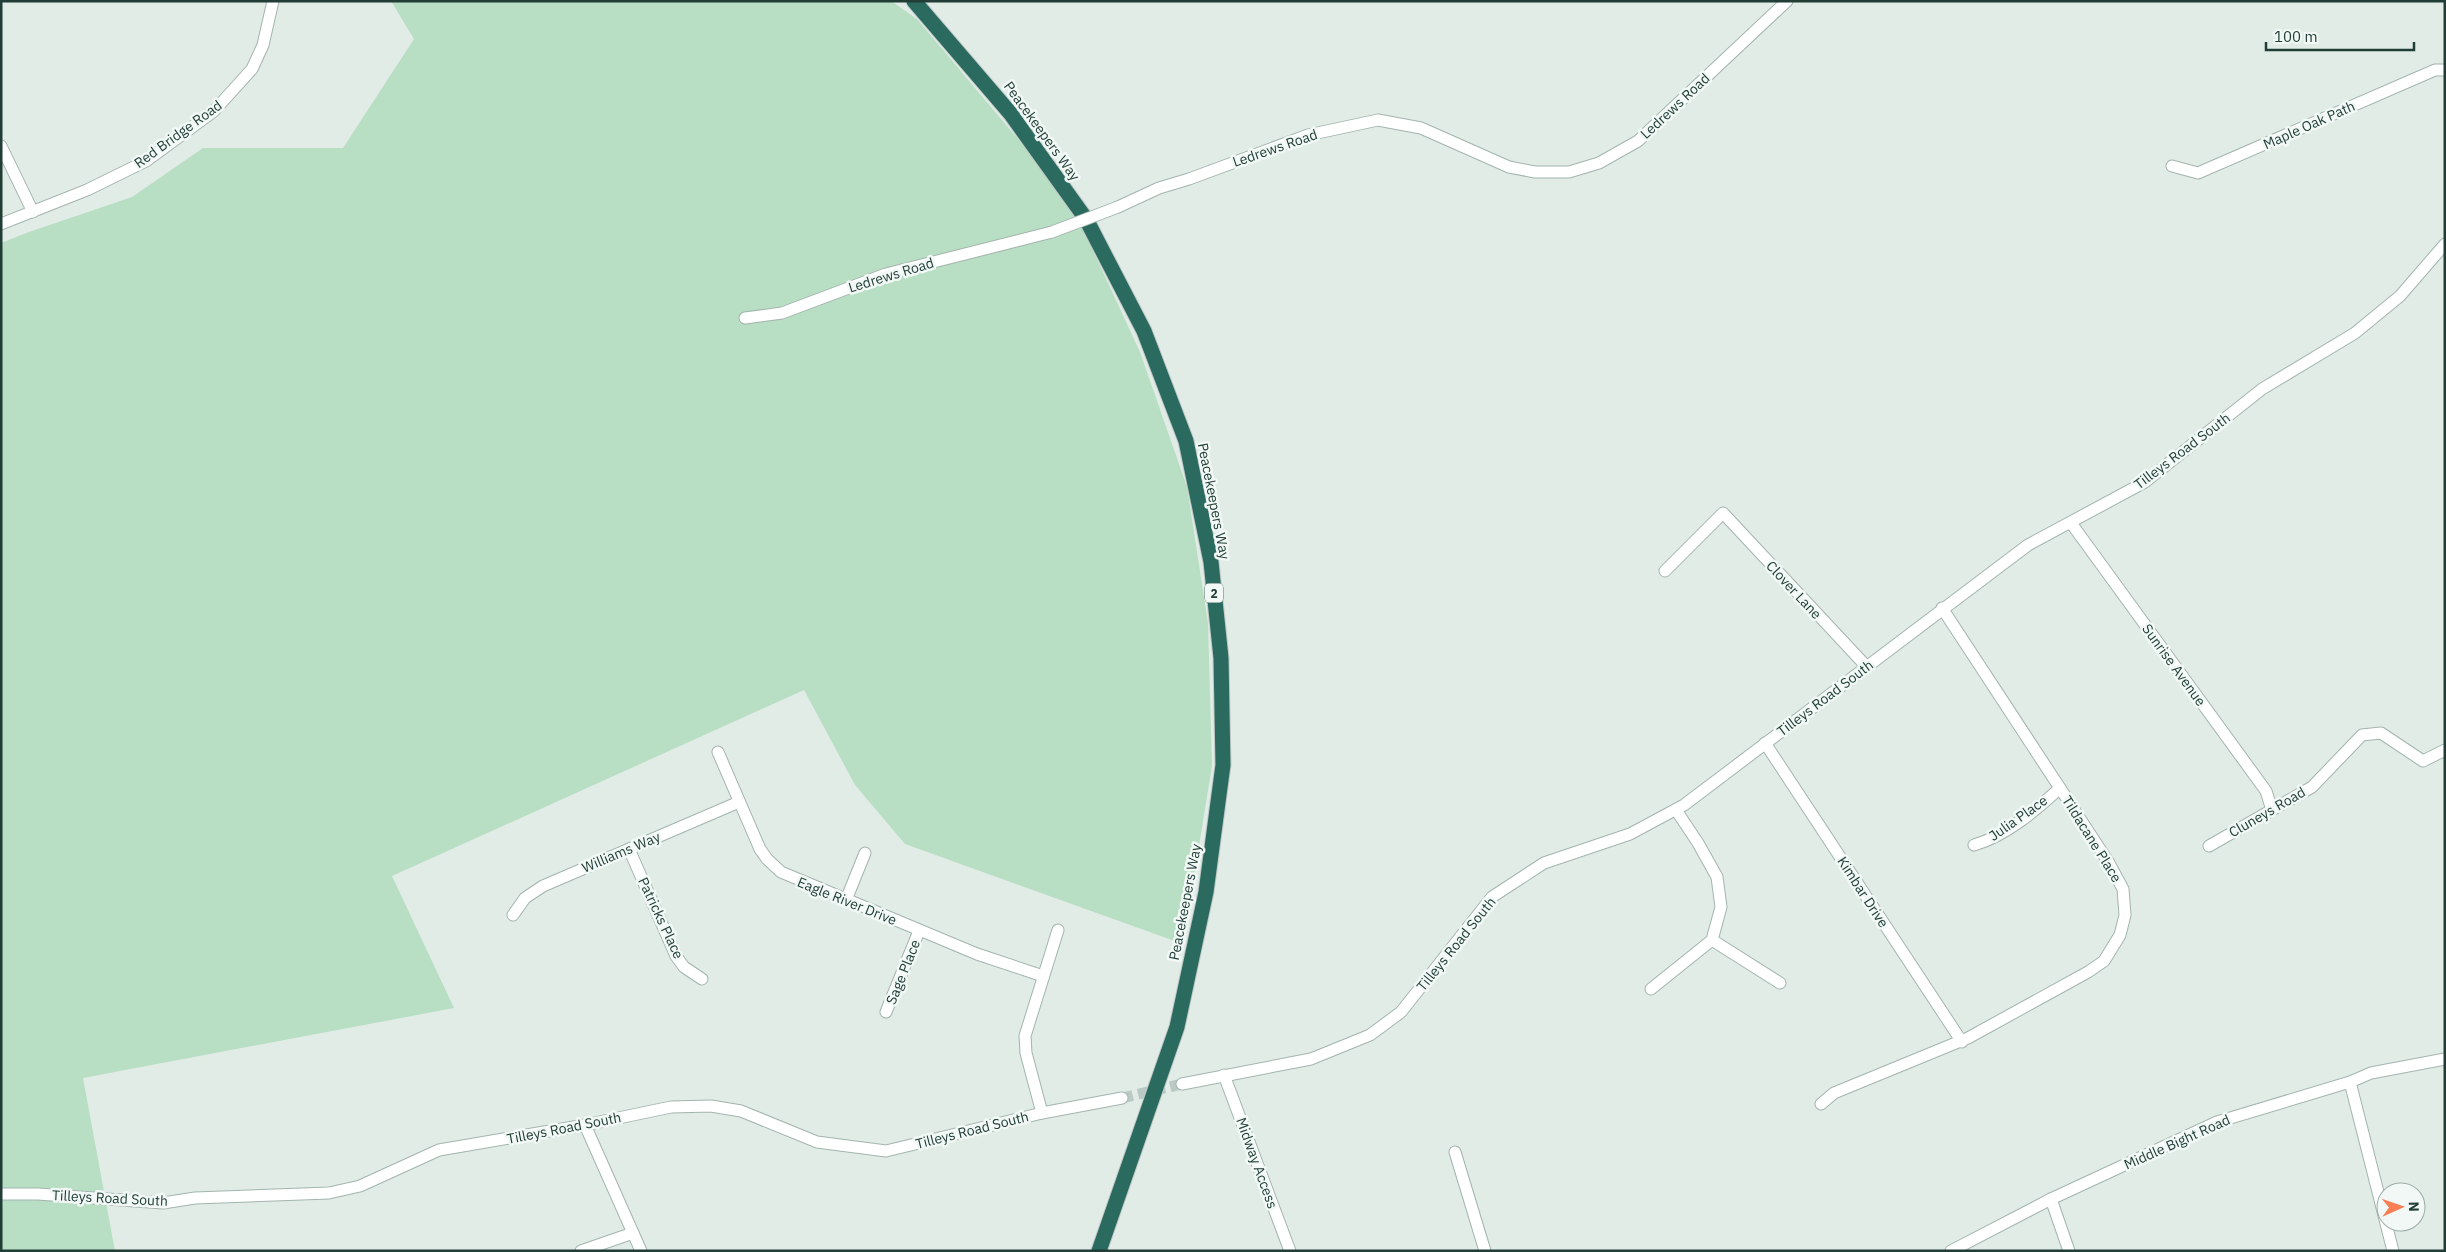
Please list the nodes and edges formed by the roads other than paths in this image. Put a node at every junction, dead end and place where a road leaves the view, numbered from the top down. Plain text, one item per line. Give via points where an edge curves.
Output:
1 (273, 1) edge
2 (914, 1) edge
3 (1786, 1) edge
4 (2445, 70) edge
5 (1, 146) edge
6 (2172, 166) dead end
7 (33, 212) junction
8 (1, 224) edge
9 (2445, 244) edge
10 (745, 318) dead end
11 (2071, 523) junction
12 (1664, 571) dead end
13 (1942, 608) junction
14 (1866, 666) junction
15 (1765, 743) junction
16 (2445, 750) edge
17 (718, 752) dead end
18 (2060, 788) junction
19 (739, 802) junction
20 (1676, 810) junction
21 (2272, 810) junction
22 (1974, 844) dead end
23 (2209, 846) dead end
24 (630, 849) junction
25 (865, 853) dead end
26 (846, 900) junction
27 (513, 915) dead end
28 (1058, 930) dead end
29 (919, 931) junction
30 (1712, 940) junction
31 (1043, 976) junction
32 (702, 979) dead end
33 (1780, 982) dead end
34 (1651, 989) dead end
35 (886, 1012) dead end
36 (1962, 1042) junction
37 (2445, 1059) edge
38 (1224, 1074) junction
39 (2350, 1082) junction
40 (1182, 1084) tunnel mouth
41 (1122, 1098) tunnel mouth
42 (1821, 1104) dead end
43 (1042, 1113) junction
44 (585, 1125) junction
45 (1455, 1152) dead end
46 (1, 1194) edge
47 (2051, 1199) junction
48 (633, 1232) junction
49 (581, 1251) edge
50 (642, 1251) edge
51 (1099, 1251) edge
52 (1290, 1251) edge
53 (1485, 1251) edge
54 (1951, 1251) edge
55 (2069, 1251) edge
56 (2392, 1251) edge

1 - 7 street, Red Bridge Road via 263,45 252,69 214,111 146,161
2 - 51 highway, Peacekeepers Way / 2 via 1010,113 1086,219 1144,330 1186,441 1210,562 1221,658 1223,765 1206,892 1177,1027
3 - 10 street, Ledrews Road, bridge via 1638,141 1592,165 1569,172 1535,172 1509,167 1421,128 1378,120 1308,134 1158,188 1052,232 886,274 782,313
4 - 6 street, Maple Oak Path via 2434,70 2198,173
5 - 7 street
7 - 8 street, Red Bridge Road
9 - 11 street, Tilleys Road South via 2400,296 2355,333 2262,388 2145,482
11 - 13 street, Tilleys Road South via 2028,545
11 - 21 street, Sunrise Avenue via 2266,791
12 - 14 street, Clover Lane via 1723,513
13 - 14 street, Tilleys Road South
13 - 18 street, Tildacane Place
14 - 15 street, Tilleys Road South
15 - 20 street, Tilleys Road South
15 - 36 street, Kimbar Drive
16 - 21 street, Cluneys Road via 2422,760 2381,734 2362,735 2312,786
17 - 19 street, Eagle River Drive
18 - 22 street, Julia Place via 1990,840
18 - 36 street, Tildacane Place via 2109,863 2122,889 2125,915 2120,935 2109,955 2096,966
19 - 24 street, Williams Way
19 - 26 street, Eagle River Drive via 760,848 772,864 791,878
20 - 30 street via 1717,877 1721,906
20 - 38 street, Tilleys Road South via 1630,834 1544,863 1492,897 1401,1012 1370,1035 1310,1059
21 - 23 street, Cluneys Road
24 - 27 street, Williams Way via 536,889 520,903
24 - 32 street, Patricks Place via 676,956 684,967
25 - 26 street
26 - 29 street, Eagle River Drive
28 - 31 street
29 - 31 street, Eagle River Drive via 986,958
29 - 35 street, Sage Place
30 - 33 street
30 - 34 street
31 - 43 street via 1028,1020 1025,1044
36 - 42 street, Tildacane Place via 1834,1093
37 - 39 street, Middle Bight Road via 2370,1073
38 - 40 street, Tilleys Road South
38 - 52 street, Midway Access
39 - 47 street, Middle Bight Road via 2217,1122
39 - 56 street
41 - 43 street, Tilleys Road South
43 - 44 street, Tilleys Road South via 886,1151 817,1142 741,1111 711,1106 672,1107
44 - 46 street, Tilleys Road South via 439,1150 360,1186 329,1192 195,1198 162,1203
44 - 48 street
45 - 53 street
47 - 54 street, Middle Bight Road
47 - 55 street
48 - 49 street
48 - 50 street

